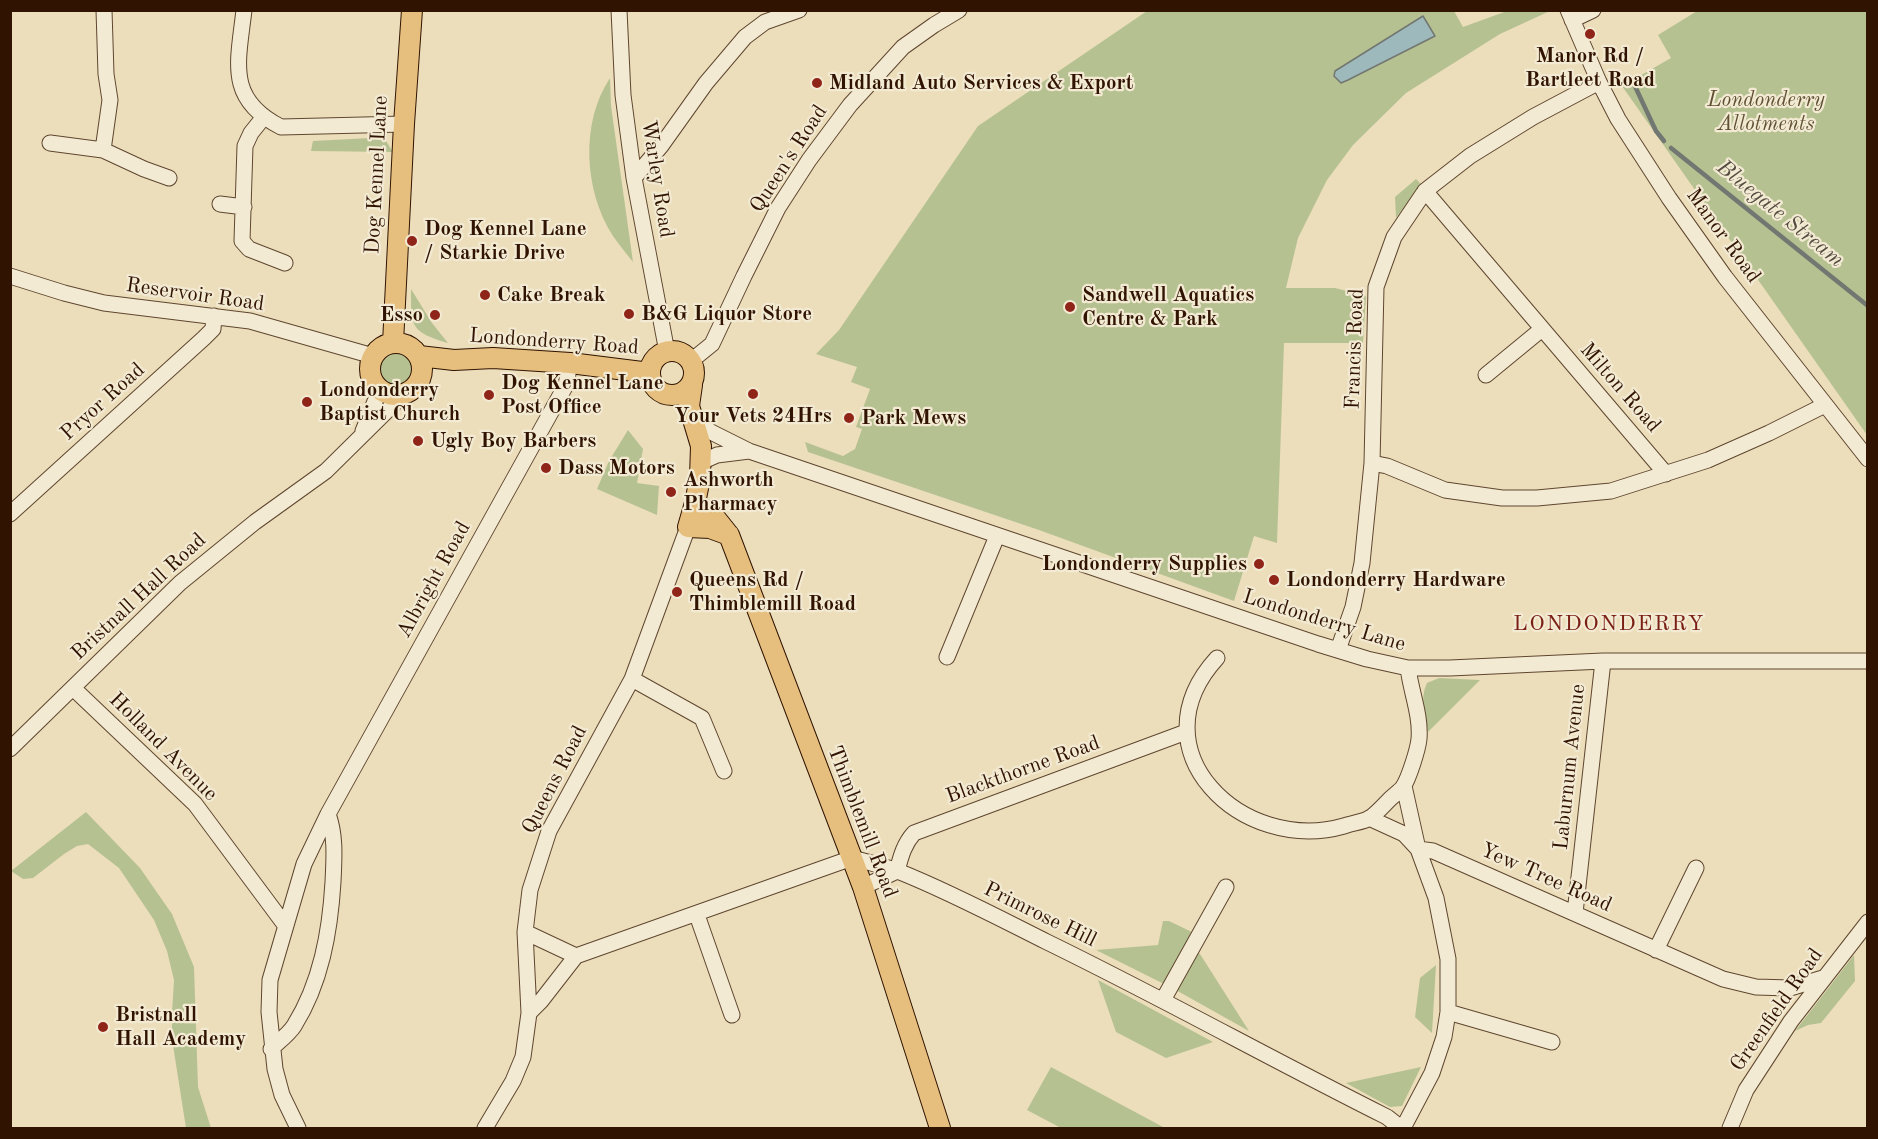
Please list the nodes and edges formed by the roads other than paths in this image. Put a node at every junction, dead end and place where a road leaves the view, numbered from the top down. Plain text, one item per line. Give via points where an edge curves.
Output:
1 (104, 10) edge
2 (244, 10) edge
3 (412, 10) edge
4 (619, 10) edge
5 (799, 10) edge
6 (959, 10) edge
7 (1593, 10) edge
8 (1570, 15) edge
9 (1599, 82) junction
10 (263, 118) junction
11 (404, 124) junction
12 (50, 143) dead end
13 (103, 150) junction
14 (169, 178) dead end
15 (634, 178) junction
16 (1425, 192) junction
17 (220, 204) dead end
18 (244, 207) junction
19 (285, 263) dead end
20 (10, 276) edge
21 (214, 316) junction
22 (1542, 329) junction
23 (393, 343) junction
24 (667, 352) junction
25 (373, 356) junction
26 (419, 356) junction
27 (454, 360) junction
28 (691, 361) junction
29 (570, 363) junction
30 (650, 373) junction
31 (1486, 375) dead end
32 (692, 385) junction
33 (380, 389) junction
34 (408, 391) junction
35 (668, 396) junction
36 (1825, 405) junction
37 (694, 419) junction
38 (359, 439) junction
39 (749, 451) junction
40 (1868, 459) edge
41 (699, 463) junction
42 (1372, 463) junction
43 (1666, 474) junction
44 (695, 503) junction
45 (10, 514) edge
46 (688, 527) junction
47 (729, 536) junction
48 (998, 536) junction
49 (1338, 650) junction
50 (947, 657) dead end
51 (1217, 658) dead end
52 (1603, 661) junction
53 (1868, 661) edge
54 (1408, 668) junction
55 (632, 679) junction
56 (73, 688) junction
57 (1186, 732) junction
58 (10, 749) edge
59 (724, 771) dead end
60 (1404, 786) junction
61 (328, 814) junction
62 (1369, 818) junction
63 (1418, 849) junction
64 (852, 858) junction
65 (1696, 868) dead end
66 (897, 871) junction
67 (863, 887) junction
68 (1226, 887) dead end
69 (1575, 913) junction
70 (697, 915) junction
71 (1868, 922) edge
72 (285, 925) junction
73 (525, 932) junction
74 (1656, 950) junction
75 (576, 956) junction
76 (1823, 978) junction
77 (1163, 1000) junction
78 (1448, 1012) junction
79 (529, 1013) junction
80 (732, 1015) dead end
81 (1552, 1042) dead end
82 (271, 1049) junction
83 (298, 1128) edge
84 (485, 1128) edge
85 (940, 1128) edge
86 (1402, 1128) edge
87 (1730, 1128) edge

1 - 13 street via 110,100
2 - 10 street via 239,82 246,100
3 - 11 main road, Dog Kennel Lane
4 - 15 street, Warley Road via 623,94
5 - 15 street via 765,22 745,37
6 - 28 street, Queen's Road via 903,47 850,105 778,208 712,344
7 - 8 street, Manor Road
8 - 9 street, Manor Road
9 - 16 street, Francis Road via 1479,150
9 - 36 street, Manor Road via 1675,207
10 - 11 street via 281,127
10 - 18 street via 245,146
11 - 23 main road, Dog Kennel Lane
12 - 13 street
13 - 14 street
15 - 24 street, Warley Road
16 - 22 street, Milton Road
16 - 42 street, Francis Road via 1394,237 1376,287
17 - 18 street
18 - 19 street via 242,241 249,249
20 - 21 street, Reservoir Road via 104,303
21 - 25 street, Reservoir Road via 250,321
21 - 45 street, Pryor Road via 213,329 204,338
22 - 31 street
22 - 43 street, Milton Road
23 - 25 main road via 381,347
23 - 26 main road via 406,345
24 - 28 main road via 678,351
24 - 30 main road via 655,359
25 - 33 main road via 370,373
26 - 27 main road, Londonderry Road
26 - 34 main road via 419,381
27 - 29 main road, Londonderry Road via 493,358
27 - 34 main road, Londonderry Road
28 - 32 main road via 695,377
29 - 30 main road, Londonderry Road
29 - 61 street, Albright Road via 566,385
30 - 35 main road via 653,385
32 - 35 main road via 686,392
32 - 37 main road via 689,406
33 - 34 main road via 389,394
33 - 38 street, Bristnall Hall Road
34 - 38 street, Bristnall Hall Road
35 - 41 main road via 688,431
36 - 40 street, Manor Road
36 - 43 street via 1708,460
37 - 39 street, Londonderry Lane
37 - 41 main road via 701,446
38 - 56 street, Bristnall Hall Road via 326,471 180,583
39 - 41 street, Londonderry Lane via 717,455
39 - 48 street, Londonderry Lane
41 - 44 main road
42 - 43 street via 1445,490 1502,498 1611,491
42 - 49 street, Francis Road via 1362,564
44 - 46 main road
44 - 47 main road, Thimblemill Road via 717,520
46 - 47 main road via 710,528
46 - 55 street, Queens Road
47 - 64 main road, Thimblemill Road
48 - 49 street, Londonderry Lane
48 - 50 street
49 - 54 street, Londonderry Lane
51 - 57 street via 1198,685
52 - 53 street, Londonderry Lane
52 - 54 street, Londonderry Lane
52 - 69 street, Laburnum Avenue
54 - 60 street via 1419,717 1419,741
55 - 59 street via 702,718
55 - 73 street, Queens Road via 549,831 530,890
56 - 58 street, Bristnall Hall Road
56 - 72 street, Holland Avenue via 195,804
57 - 62 street via 1192,759 1221,799 1260,822 1282,828 1327,831
57 - 66 street, Blackthorne Road via 914,832 902,852
60 - 62 street
60 - 63 street
61 - 72 street, Albright Road via 304,864
61 - 82 street via 334,831 334,868 323,958 293,1028
62 - 63 street via 1404,834
63 - 69 street, Yew Tree Road via 1433,850
63 - 78 street via 1436,898 1448,959
64 - 66 street
64 - 67 main road, Thimblemill Road
64 - 70 street
65 - 74 street
66 - 67 street
66 - 77 street, Primrose Hill
67 - 85 main road, Thimblemill Road
68 - 77 street
69 - 74 street, Yew Tree Road
70 - 75 street
70 - 80 street
71 - 76 street, Greenfield Road
72 - 82 street, Albright Road via 270,980
73 - 75 street
73 - 79 street, Queens Road
74 - 76 street, Yew Tree Road via 1723,979 1756,987 1790,988
75 - 79 street
76 - 87 street, Greenfield Road via 1746,1090
77 - 86 street, Primrose Hill
78 - 81 street
78 - 86 street via 1432,1073
79 - 84 street, Queens Road via 523,1057
82 - 83 street, Albright Road via 282,1095

